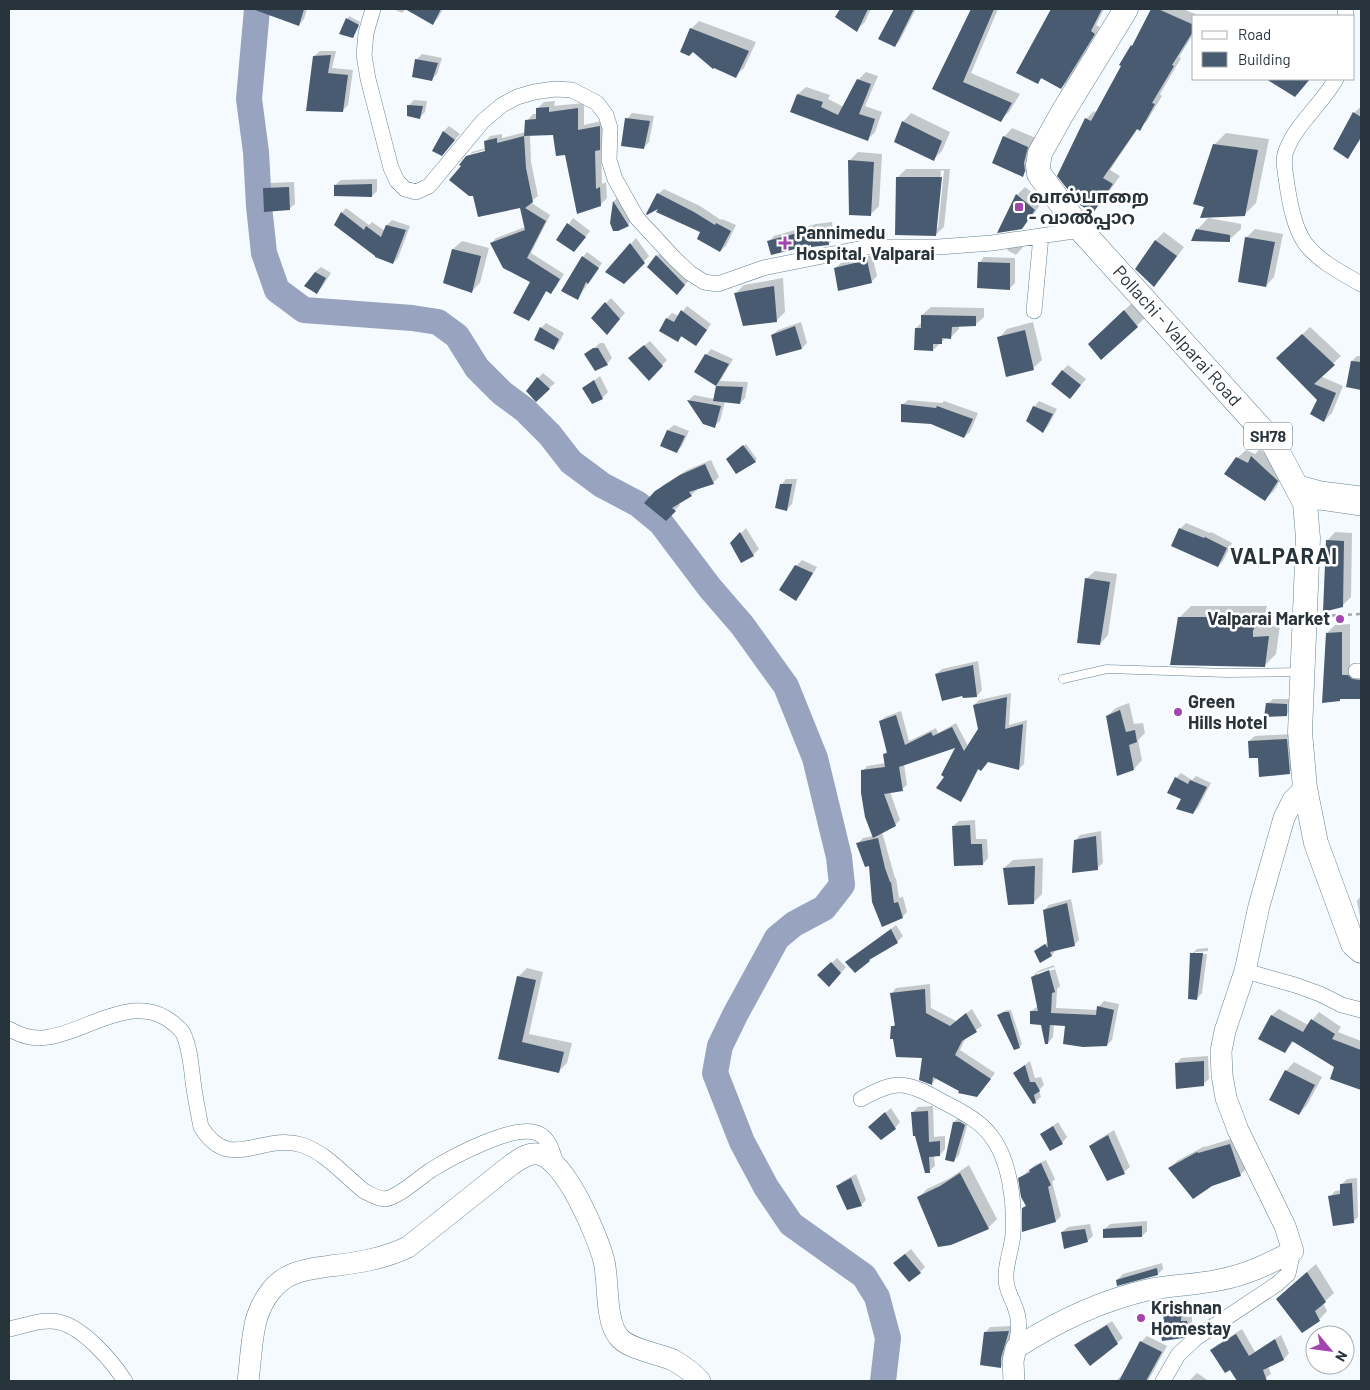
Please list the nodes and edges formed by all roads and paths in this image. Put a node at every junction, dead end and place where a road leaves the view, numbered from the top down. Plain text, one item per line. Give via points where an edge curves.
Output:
1 (372, 9) edge
2 (1126, 9) edge
3 (1335, 80) edge
4 (1081, 230) junction
5 (1041, 236) junction
6 (1361, 284) edge
7 (1034, 311) dead end
8 (1292, 481) junction
9 (1361, 494) edge
10 (1305, 503) junction
11 (1361, 508) edge
12 (1361, 614) edge
13 (1305, 617) junction
14 (1303, 672) junction
15 (1063, 679) dead end
16 (1305, 788) junction
17 (1361, 951) edge
18 (1244, 971) junction
19 (1361, 1010) edge
20 (9, 1029) edge
21 (861, 1099) dead end
22 (556, 1165) junction
23 (1293, 1251) junction
24 (9, 1329) edge
25 (1016, 1348) junction
26 (126, 1381) edge
27 (248, 1381) edge
28 (700, 1381) edge
29 (1014, 1381) edge
30 (1163, 1381) edge

1 - 5 street via 364,55 368,79 391,168 397,181 406,189 416,192 429,186 483,121 502,105 534,92 572,90 597,103 606,115 610,128 609,160 615,179 637,218 674,258 704,282 718,284 763,268 868,247 938,247
2 - 4 main road, Pollachi - Valparai Road / SH78 via 1040,153 1039,174
3 - 6 street via 1293,136 1285,153 1286,172 1295,222 1306,244 1322,259
4 - 5 street
4 - 8 main road, Pollachi - Valparai Road / SH78 via 1272,441
5 - 7 street
8 - 9 street
8 - 10 main road, Pollachi - Valparai Road / SH78
10 - 11 street
10 - 13 main road, Pollachi - Valparai Road / SH78 via 1308,538
12 - 13 path
13 - 14 main road, Pollachi - Valparai Road / SH78
14 - 15 lane via 1227,674 1107,669
14 - 16 main road, Pollachi - Valparai Road / SH78 via 1300,732
16 - 17 main road, Pollachi - Valparai Road / SH78 via 1316,843 1353,944
16 - 18 street via 1293,800 1284,818
18 - 19 street via 1295,985
18 - 23 street via 1221,1050 1226,1098 1285,1226
20 - 22 street via 31,1038 49,1038 132,1011 160,1015 182,1031 188,1045 201,1126 216,1145 230,1151 283,1142 299,1144 313,1149 364,1191 385,1199 450,1158 511,1133 528,1132 547,1140
21 - 25 street via 890,1086 904,1084 969,1117 991,1136 1006,1165 1012,1194 1013,1235 1006,1280 1020,1325
22 - 27 street via 547,1157 528,1154 408,1247 378,1259 309,1269 278,1283 265,1298 257,1317
22 - 28 street via 574,1192 597,1239 604,1262 613,1327 619,1338 673,1360
23 - 25 street via 1247,1273 1119,1297 1046,1330
23 - 30 street via 1288,1274 1196,1338 1178,1354
24 - 26 street via 48,1321 70,1326 105,1354
25 - 29 street

